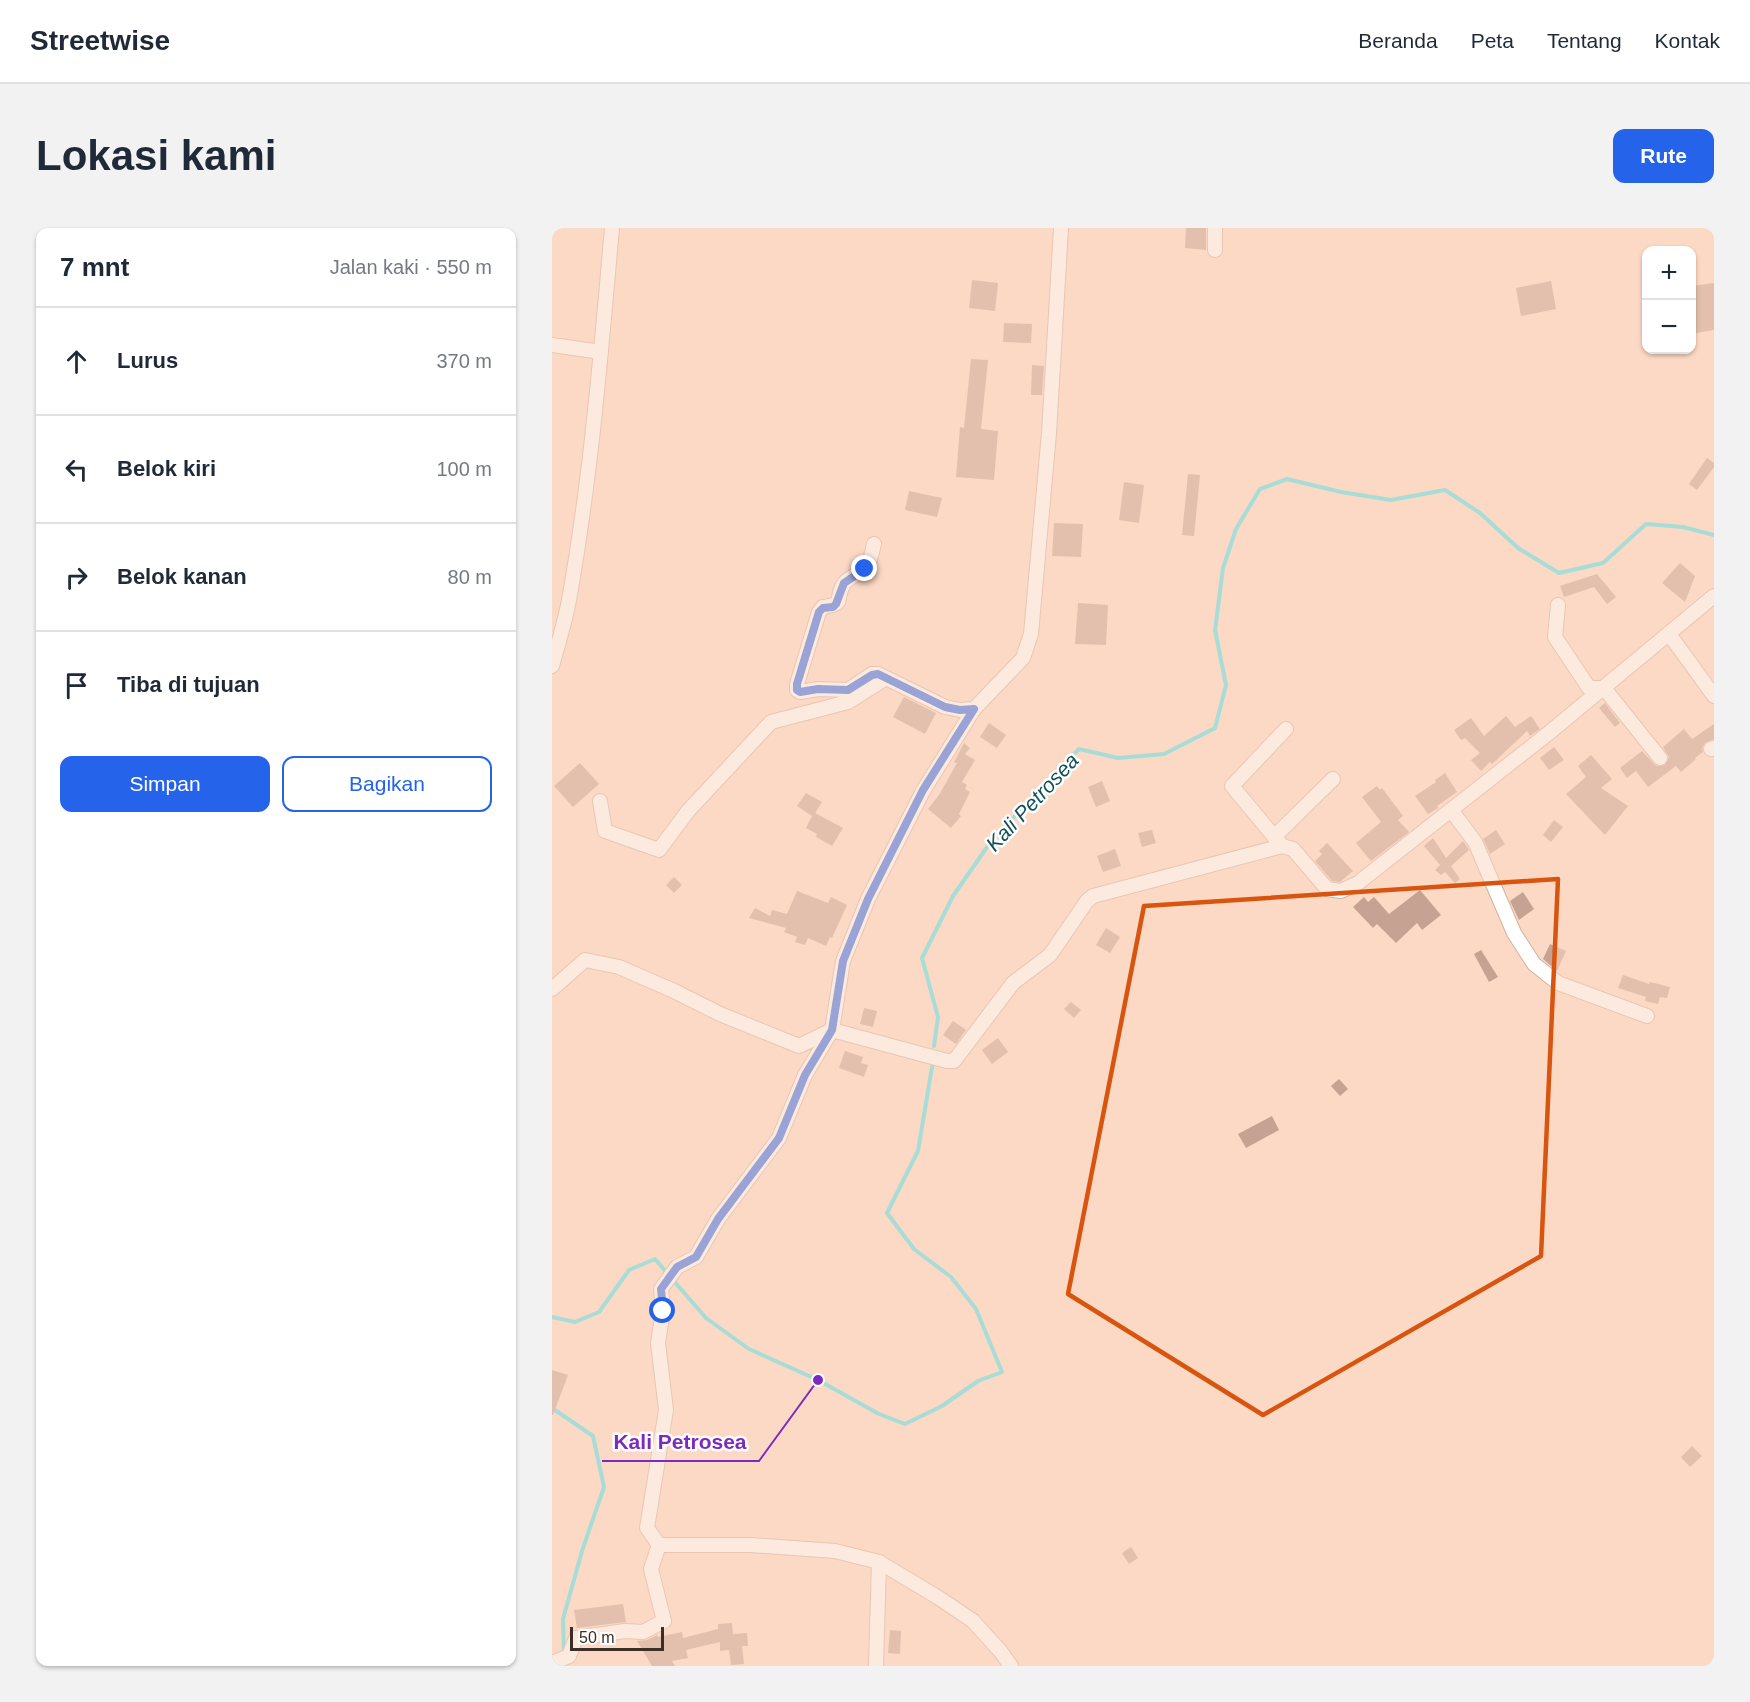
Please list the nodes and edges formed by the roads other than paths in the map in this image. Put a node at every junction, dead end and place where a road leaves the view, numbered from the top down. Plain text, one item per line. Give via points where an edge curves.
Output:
1 (612, 228) edge
2 (1061, 228) edge
3 (1215, 228) edge
4 (1215, 250) dead end
5 (552, 345) edge
6 (601, 352) junction
7 (874, 544) dead end
8 (1714, 596) edge
9 (1558, 605) dead end
10 (1669, 634) junction
11 (552, 666) edge
12 (886, 678) junction
13 (1604, 688) junction
14 (1714, 696) edge
15 (974, 709) junction
16 (1286, 729) dead end
17 (1660, 758) dead end
18 (1333, 779) dead end
19 (600, 801) dead end
20 (1451, 810) junction
21 (1278, 841) junction
22 (552, 989) edge
23 (1647, 1016) dead end
24 (832, 1030) junction
25 (659, 1545) junction
26 (879, 1562) junction
27 (552, 1663) edge
28 (876, 1666) edge
29 (1011, 1666) edge

1 - 6 street
2 - 15 street via 1049,433 1030,634 1023,658
3 - 4 street
5 - 6 street
6 - 11 street via 573,570
7 - 12 street via 868,565 844,583 833,607 819,612 797,690 848,690 872,675
8 - 10 street
9 - 13 street via 1555,637 1588,688
10 - 13 street
10 - 14 street
12 - 15 street via 945,707
12 - 19 street via 848,702 771,722 688,811 660,850 605,831
13 - 17 street
13 - 20 street
15 - 24 street via 923,790 868,899 843,961
16 - 21 street via 1232,786
18 - 21 street
20 - 21 street via 1358,883 1341,891 1327,889 1293,849
20 - 23 street via 1475,842 1514,933 1534,964 1558,983
21 - 24 street via 1092,896 1050,956 1012,983 954,1061
22 - 24 street via 585,960 619,967 799,1046
24 - 25 street via 805,1075 779,1138 718,1219 696,1257 677,1267 661,1289 663,1311 658,1343 666,1410 647,1528
25 - 26 street via 750,1545 835,1551
25 - 27 street via 651,1569 664,1621 643,1632 576,1638 569,1656
26 - 28 street
26 - 29 street via 973,1622

